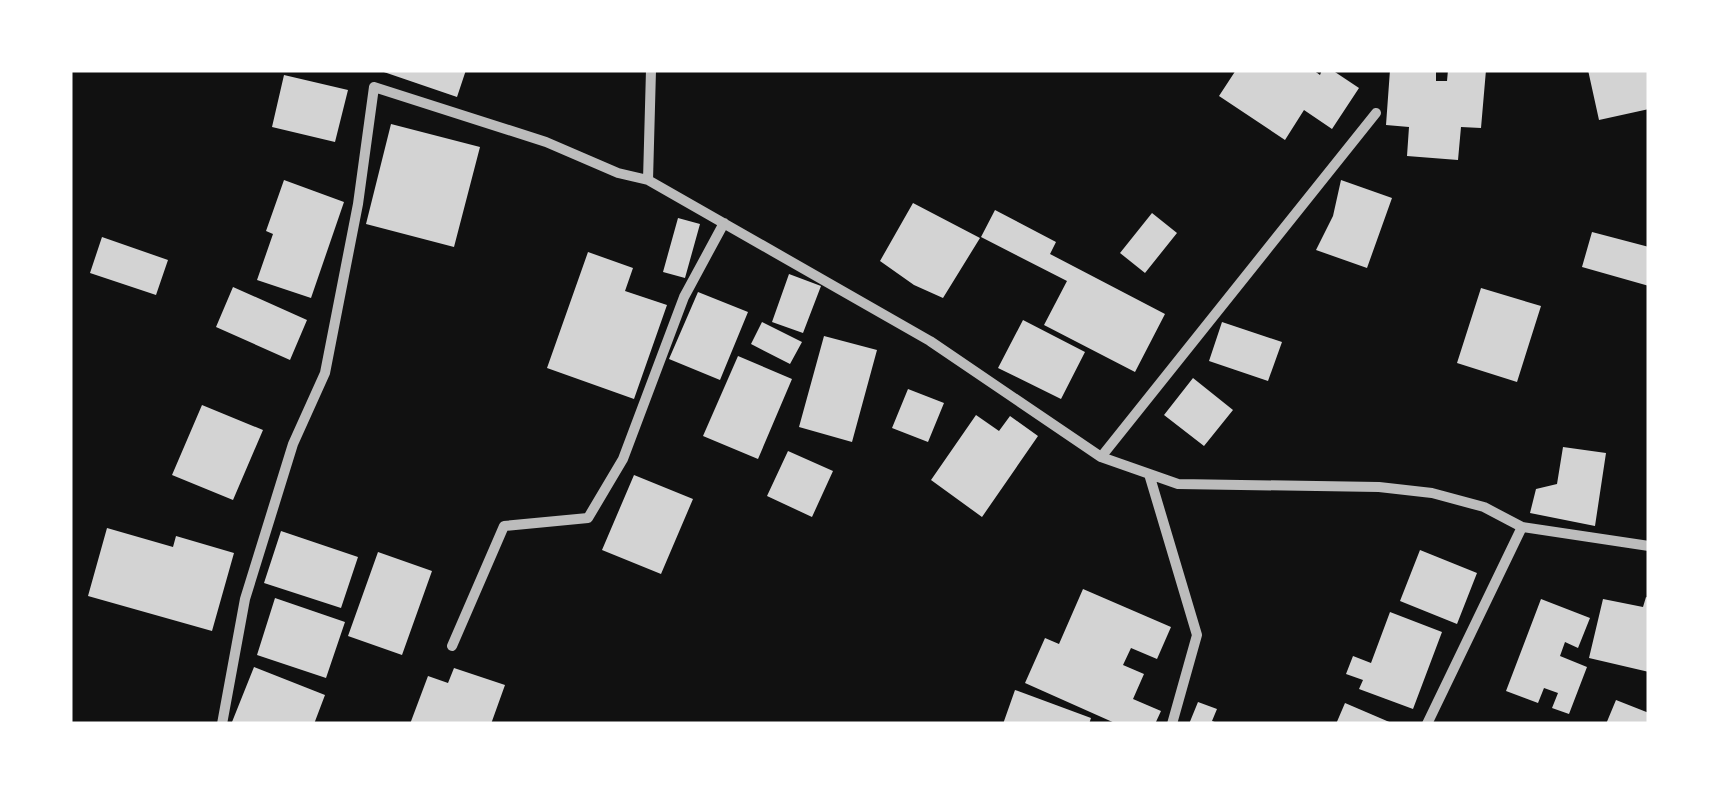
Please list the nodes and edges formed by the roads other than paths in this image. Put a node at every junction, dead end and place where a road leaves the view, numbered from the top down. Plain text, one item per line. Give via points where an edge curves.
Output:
1 (651, 70) edge
2 (1376, 113) dead end
3 (648, 180) junction
4 (724, 223) junction
5 (1100, 457) junction
6 (1149, 474) junction
7 (1522, 527) junction
8 (1649, 546) edge
9 (452, 646) dead end
10 (222, 724) edge
11 (1172, 724) edge
12 (1427, 724) edge

1 - 3 street
2 - 5 street
3 - 4 street
3 - 10 street via 374,88 326,373 293,444 245,599
4 - 5 street via 930,342
4 - 9 street via 684,298 623,460 588,518 504,526
5 - 6 street
6 - 7 street via 1178,484 1432,493 1484,507
6 - 11 street via 1197,634
7 - 8 street
7 - 12 street

